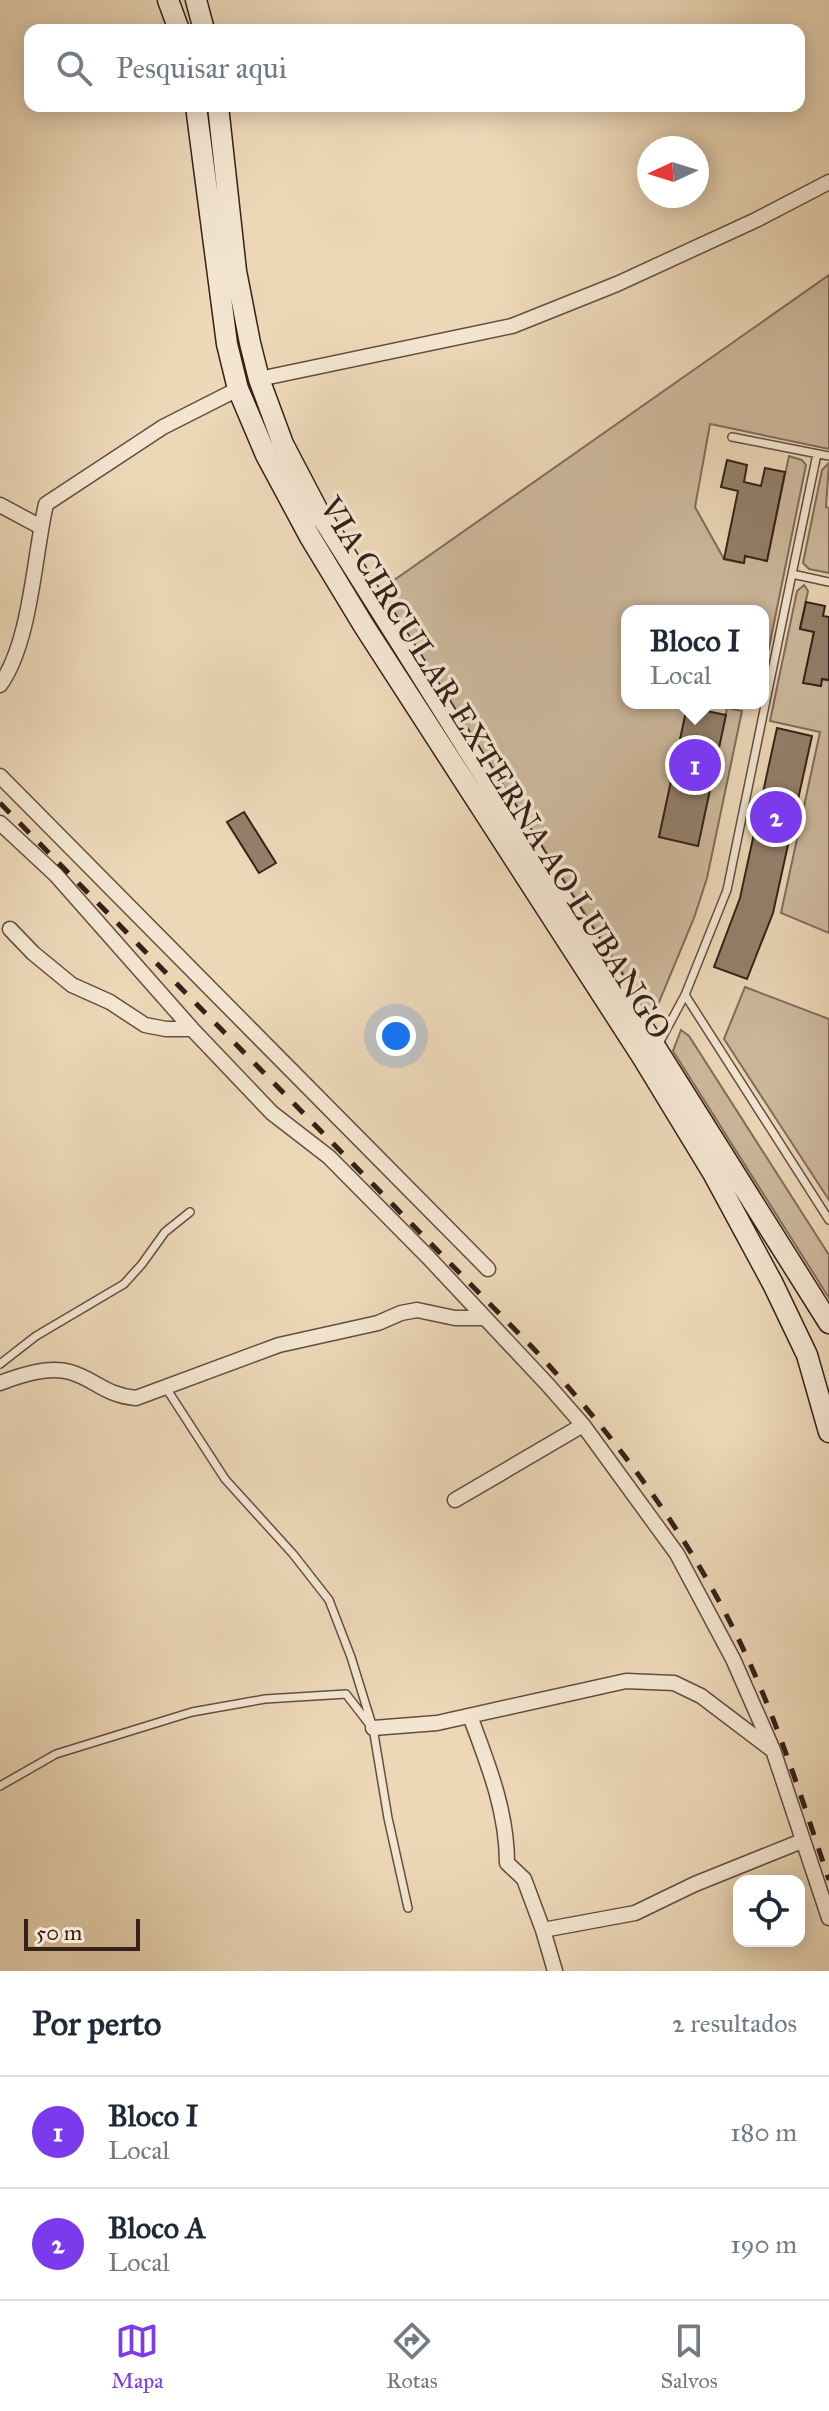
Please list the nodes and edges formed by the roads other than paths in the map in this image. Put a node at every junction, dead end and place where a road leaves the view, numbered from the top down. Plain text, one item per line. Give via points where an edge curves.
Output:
1 (168, 0) edge
2 (196, 0) edge
3 (177, 24) edge
4 (202, 24) edge
5 (197, 112) edge
6 (219, 112) edge
7 (829, 182) edge
8 (259, 379) junction
9 (238, 389) junction
10 (732, 437) dead end
11 (817, 454) junction
12 (829, 456) edge
13 (0, 505) edge
14 (41, 527) junction
15 (792, 574) junction
16 (829, 582) edge
17 (0, 685) edge
18 (769, 686) edge
19 (764, 709) edge
20 (0, 776) edge
21 (0, 823) edge
22 (10, 929) dead end
23 (685, 995) junction
24 (192, 1029) junction
25 (656, 1049) junction
26 (190, 1212) dead end
27 (829, 1220) edge
28 (488, 1269) dead end
29 (485, 1318) junction
30 (829, 1323) edge
31 (0, 1364) edge
32 (0, 1383) edge
33 (166, 1388) junction
34 (583, 1425) junction
35 (829, 1432) edge
36 (455, 1500) dead end
37 (470, 1716) junction
38 (373, 1728) junction
39 (773, 1750) junction
40 (0, 1786) edge
41 (802, 1841) junction
42 (408, 1908) dead end
43 (829, 1918) edge
44 (543, 1930) junction
45 (555, 1971) edge

1 - 3 main road
2 - 4 main road
5 - 9 main road, VIA CIRCULAR EXTERNA AO LUBANGO via 227,344
6 - 8 main road, VIA CIRCULAR EXTERNA AO LUBANGO via 236,271
7 - 8 street via 617,284 512,326
8 - 25 main road, VIA CIRCULAR EXTERNA AO LUBANGO via 283,444 318,511
9 - 14 street via 163,427 46,504
9 - 35 main road, VIA CIRCULAR EXTERNA AO LUBANGO via 266,455 326,563 713,1173 807,1355
10 - 11 lane
11 - 12 lane
11 - 15 lane
13 - 14 street
14 - 17 street via 31,596 10,671
15 - 16 lane
15 - 18 lane
19 - 23 lane via 727,890
20 - 28 street
21 - 24 street via 56,875
22 - 24 street via 72,985 145,1025
23 - 25 lane
23 - 27 lane
24 - 29 street via 272,1113 329,1157
25 - 30 main road, VIA CIRCULAR EXTERNA AO LUBANGO
26 - 31 lane via 165,1232 124,1284 36,1336
29 - 33 street via 401,1313 279,1345
29 - 34 street
32 - 33 street via 55,1370 72,1372 122,1397
33 - 38 lane via 225,1479 329,1600
34 - 36 street
34 - 39 street via 677,1554 733,1659
37 - 38 street
37 - 39 street via 626,1681 674,1683 701,1696
37 - 44 street via 495,1784 507,1863 524,1879
38 - 40 lane via 346,1694 265,1699 192,1712 56,1754
38 - 42 lane
39 - 41 street
41 - 43 street
41 - 44 street via 635,1913
44 - 45 street

